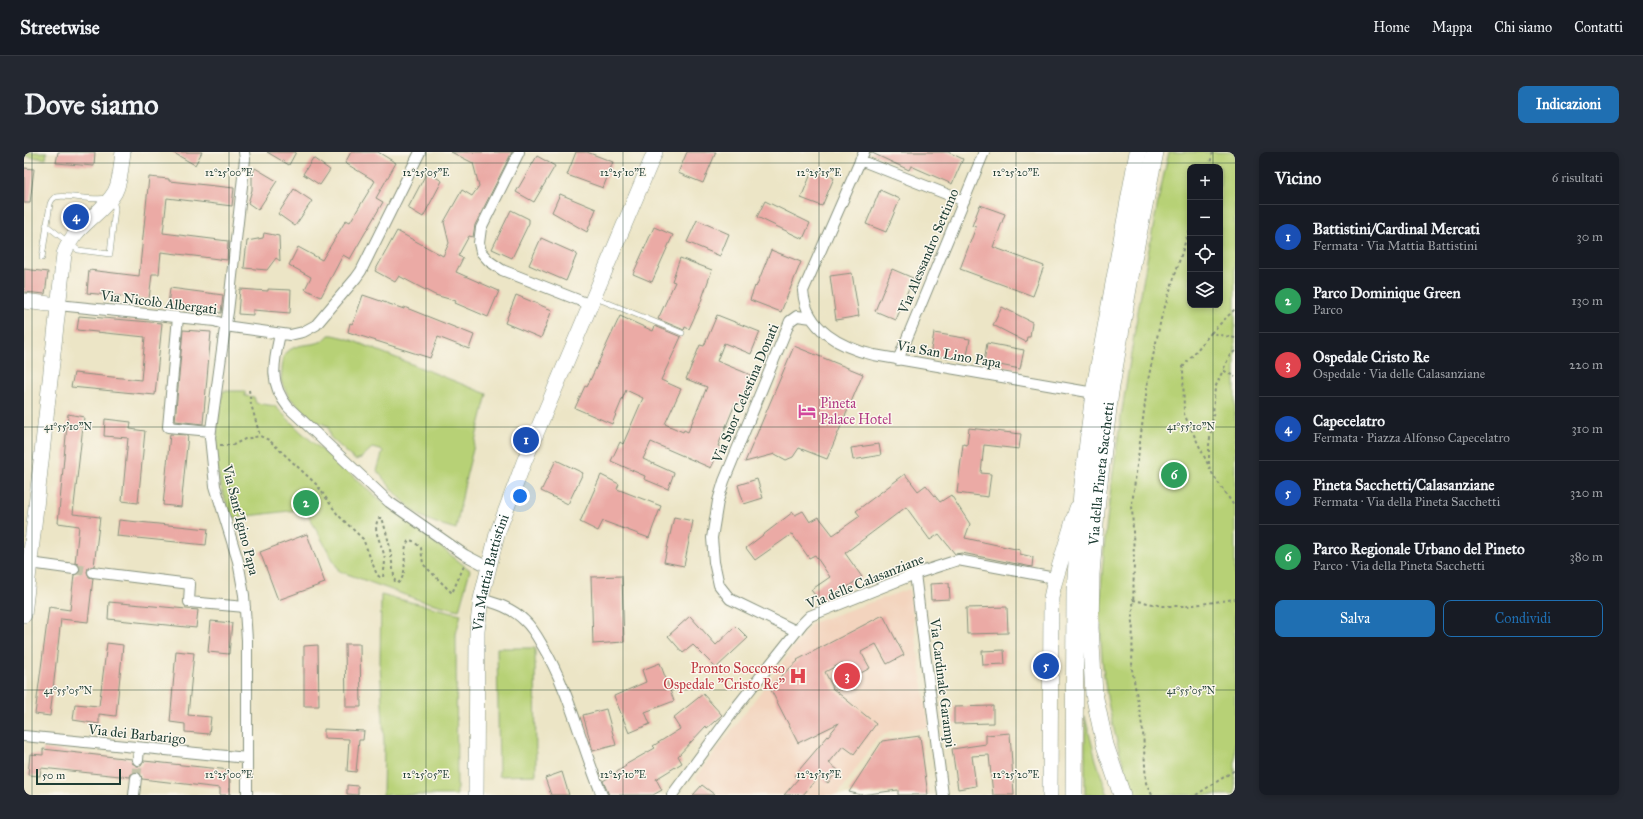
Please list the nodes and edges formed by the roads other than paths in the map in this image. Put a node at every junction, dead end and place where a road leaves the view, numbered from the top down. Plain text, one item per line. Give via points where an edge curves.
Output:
1 (244, 152) edge
2 (420, 152) edge
3 (519, 152) edge
4 (655, 152) edge
5 (984, 152) edge
6 (1155, 152) edge
7 (122, 153) edge
8 (862, 156) edge
9 (1137, 156) edge
10 (111, 198) junction
11 (964, 201) junction
12 (46, 225) junction
13 (69, 242) junction
14 (42, 258) dead end
15 (24, 301) edge
16 (593, 301) junction
17 (58, 305) junction
18 (178, 317) junction
19 (812, 318) junction
20 (225, 324) junction
21 (682, 333) dead end
22 (280, 334) junction
23 (898, 360) junction
24 (1094, 393) junction
25 (210, 431) junction
26 (1082, 492) junction
27 (30, 564) junction
28 (488, 568) junction
29 (74, 569) tunnel mouth
30 (93, 572) tunnel mouth
31 (915, 574) junction
32 (1055, 578) junction
33 (481, 599) junction
34 (245, 607) junction
35 (24, 615) edge
36 (796, 631) junction
37 (24, 736) edge
38 (139, 748) junction
39 (247, 758) junction
40 (138, 760) tunnel mouth
41 (136, 778) tunnel mouth
42 (134, 795) edge
43 (247, 795) edge
44 (476, 795) edge
45 (602, 795) edge
46 (672, 795) edge
47 (943, 795) edge
48 (1050, 795) edge
49 (1074, 795) edge
50 (1122, 795) edge

1 - 20 street, Via Sant'Igino Papa via 242,189
2 - 22 street, Via Nicolò Albergati via 356,278 313,327 296,334
3 - 16 street via 481,228 481,252 488,261 502,270
4 - 16 street, Via Mattia Battistini
5 - 11 street, Via Alessandro Settimo
6 - 50 main road, Via della Pineta Sacchetti via 1110,392 1097,499 1092,574 1090,628 1094,694 1104,745
7 - 10 street via 118,182
8 - 11 street
8 - 19 street via 804,289 805,301
9 - 24 main road, Via della Pineta Sacchetti
10 - 12 lane via 55,198 50,204
10 - 13 street
10 - 13 lane via 115,208 110,254 78,250
11 - 23 street, Via Alessandro Settimo
12 - 13 lane
12 - 14 lane
13 - 17 street via 63,262
15 - 17 street
16 - 21 lane
16 - 28 street, Via Mattia Battistini via 508,502
17 - 18 street, Via Nicolò Albergati
17 - 27 street
18 - 20 street, Via Nicolò Albergati
18 - 25 street via 168,427
19 - 23 street, Via San Lino Papa via 841,344 861,352
19 - 36 street, Via Suor Celestina Donati via 797,316 790,321 724,481 712,538 718,582 726,595 742,606
20 - 22 street, Via Nicolò Albergati
20 - 25 street, Via Sant'Igino Papa
22 - 28 street via 274,362 274,380 280,396 288,407 389,502
23 - 24 street, Via San Lino Papa
24 - 26 main road, Via della Pineta Sacchetti
25 - 34 street, Via Sant'Igino Papa via 215,486 238,561
26 - 32 street, Via della Pineta Sacchetti
26 - 49 main road, Via della Pineta Sacchetti via 1075,591
27 - 29 street
27 - 35 street
28 - 33 street, Via Mattia Battistini
30 - 34 street via 190,584 189,602
31 - 32 street, Via delle Calasanziane via 958,560
31 - 36 street, Via delle Calasanziane via 813,614
31 - 47 street, Via Cardinale Garampi
32 - 48 street, Via della Pineta Sacchetti via 1051,608
33 - 44 street, Via Mattia Battistini via 476,649
33 - 45 street via 513,611 532,628 564,687
34 - 39 street, Via Sant'Igino Papa
36 - 46 street, Via delle Calasanziane
37 - 38 street, Via dei Barbarigo
38 - 39 street, Via dei Barbarigo
38 - 40 street
39 - 43 street, Via Sant'Igino Papa
41 - 42 street

